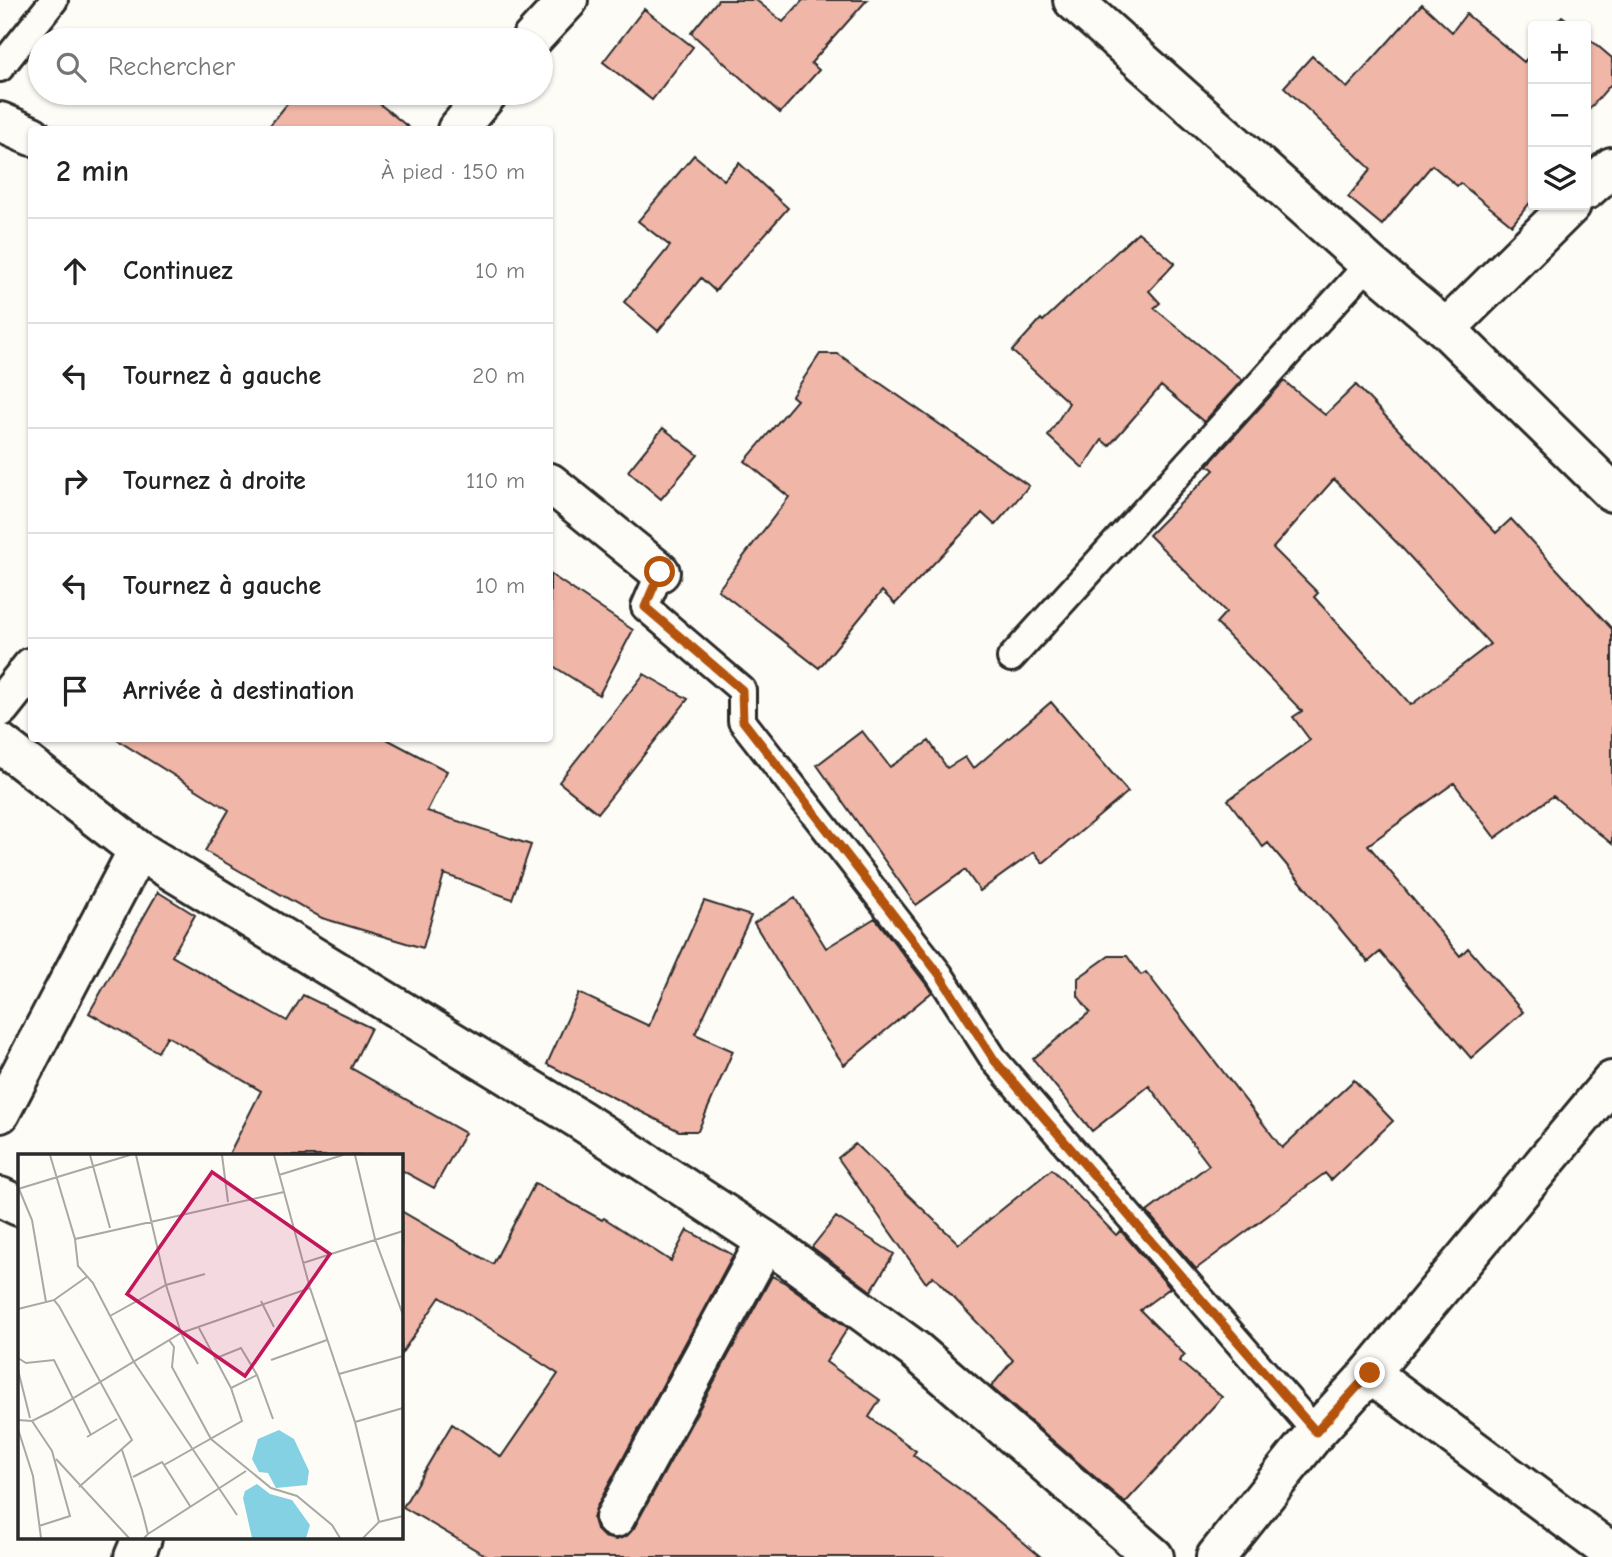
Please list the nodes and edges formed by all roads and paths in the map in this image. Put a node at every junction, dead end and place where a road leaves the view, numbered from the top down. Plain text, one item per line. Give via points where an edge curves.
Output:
1 (54, 0) edge
2 (568, 0) edge
3 (1073, 0) edge
4 (32, 28) edge
5 (542, 28) edge
6 (28, 33) edge
7 (0, 68) edge
8 (478, 105) edge
9 (0, 122) edge
10 (460, 126) edge
11 (28, 134) edge
12 (1612, 167) edge
13 (1591, 186) edge
14 (1566, 210) edge
15 (1369, 264) junction
16 (1446, 329) junction
17 (553, 485) edge
18 (1612, 492) edge
19 (660, 572) joint
20 (1012, 658) dead end
21 (28, 672) edge
22 (0, 708) edge
23 (0, 743) edge
24 (138, 850) junction
25 (1612, 1081) edge
26 (0, 1113) edge
27 (0, 1196) edge
28 (18, 1205) edge
29 (766, 1241) junction
30 (1370, 1373) junction
31 (1316, 1432) junction
32 (615, 1518) dead end
33 (141, 1540) edge
34 (1612, 1553) edge
35 (134, 1557) edge
36 (1154, 1557) edge
37 (1216, 1557) edge

1 - 4 lane
2 - 5 street
3 - 15 street
6 - 7 lane
8 - 10 street
9 - 11 street
12 - 13 street
14 - 16 street
15 - 16 street
15 - 20 lane
16 - 18 street
17 - 19 street
19 - 31 lane via 645,607 742,690 743,721 939,974 995,1061
21 - 22 street
23 - 24 street
24 - 26 street
24 - 29 street via 579,1119
25 - 30 street
27 - 28 street
29 - 32 street
29 - 36 street via 915,1350
30 - 31 street
30 - 34 street
31 - 37 street
33 - 35 street

